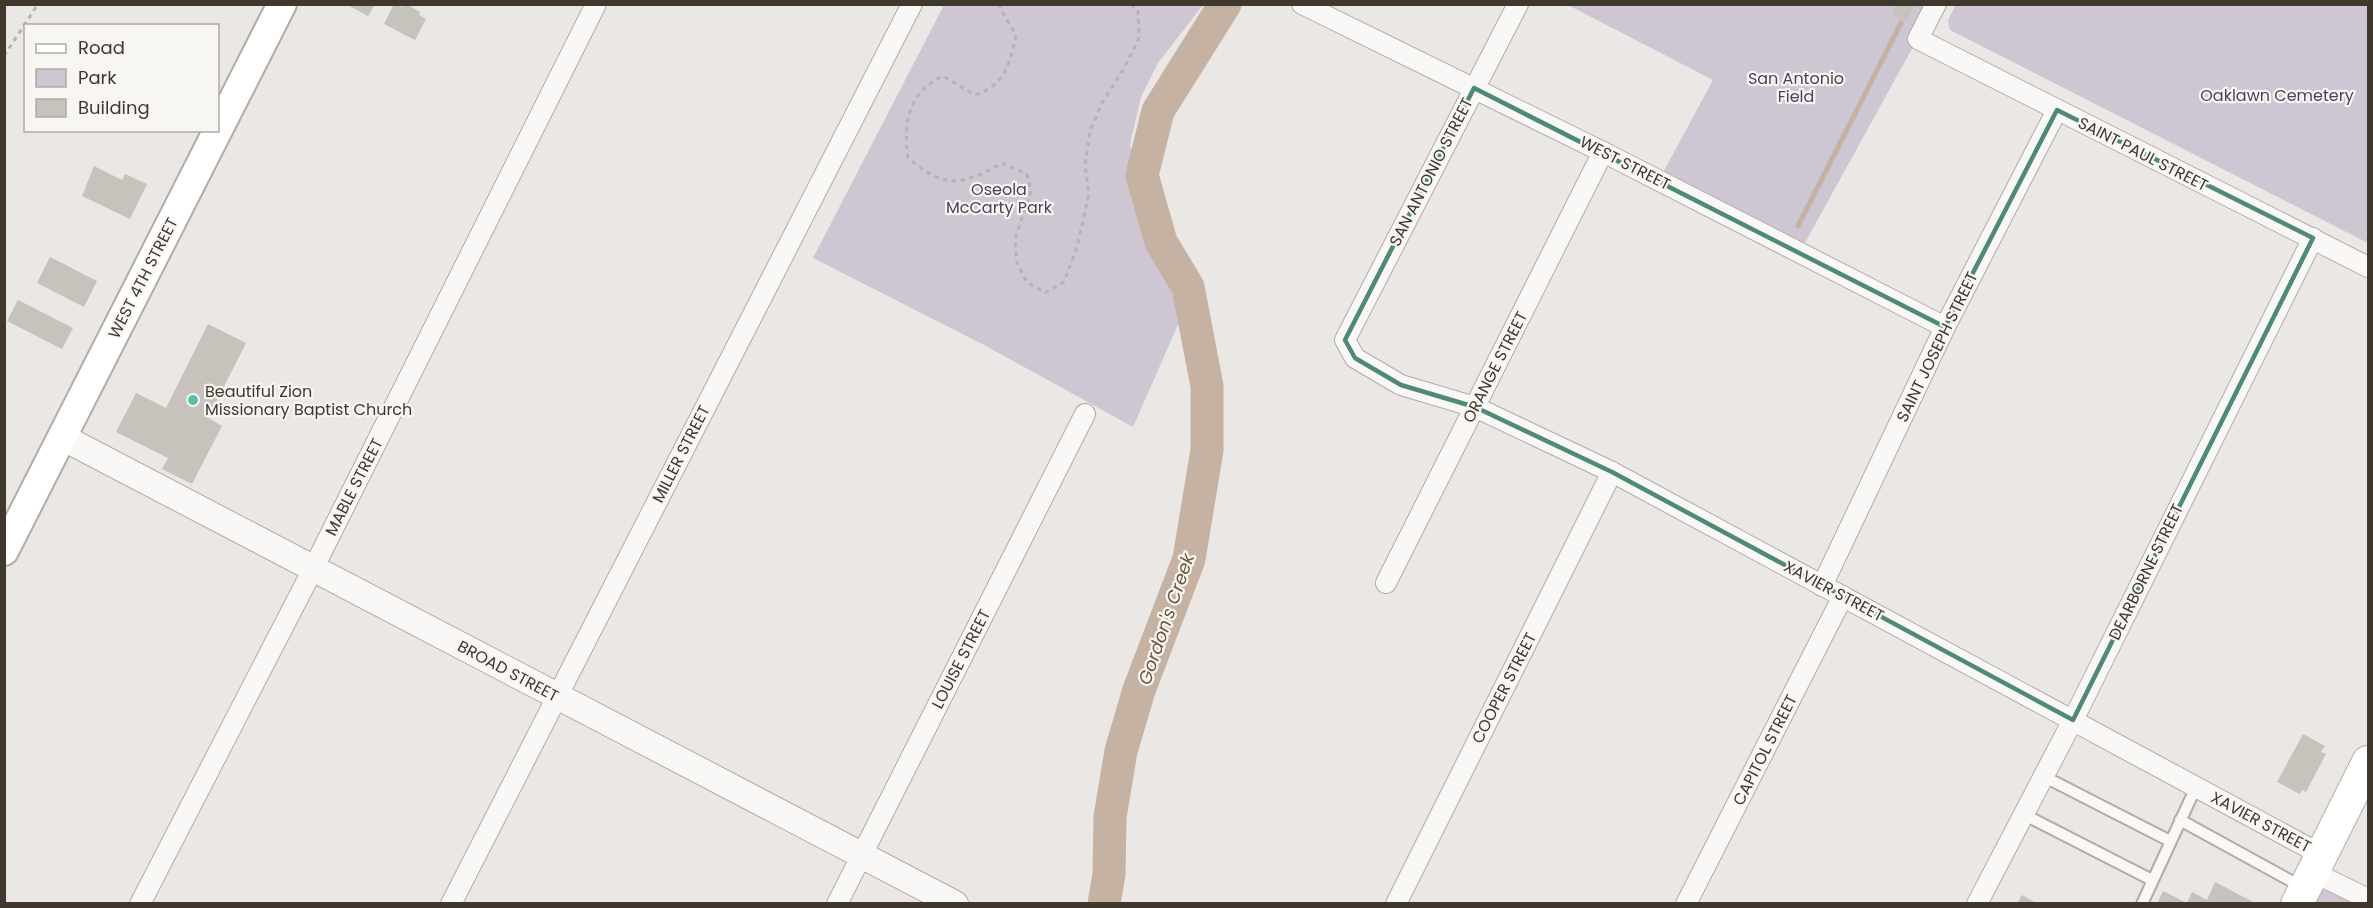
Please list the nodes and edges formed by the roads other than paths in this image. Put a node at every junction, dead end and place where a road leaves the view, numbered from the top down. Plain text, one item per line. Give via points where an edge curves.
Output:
1 (282, 4) edge
2 (596, 4) edge
3 (912, 4) edge
4 (1302, 4) edge
5 (1518, 4) edge
6 (1936, 4) edge
7 (1474, 88) junction
8 (2057, 110) junction
9 (219, 128) edge
10 (217, 132) edge
11 (1603, 152) junction
12 (2313, 238) junction
13 (2368, 267) edge
14 (1945, 327) junction
15 (1345, 340) joint
16 (1475, 406) junction
17 (1085, 414) dead end
18 (62, 437) junction
19 (1612, 472) junction
20 (4, 552) edge
21 (313, 569) junction
22 (1386, 583) dead end
23 (1822, 586) junction
24 (1844, 596) junction
25 (556, 697) junction
26 (2073, 720) junction
27 (2368, 762) edge
28 (2043, 776) junction
29 (2196, 787) junction
30 (2024, 814) junction
31 (2180, 820) junction
32 (2170, 841) junction
33 (862, 855) junction
34 (2152, 880) junction
35 (2309, 880) edge
36 (2368, 899) edge
37 (140, 903) edge
38 (451, 903) edge
39 (837, 903) edge
40 (955, 903) edge
41 (1396, 903) edge
42 (1686, 903) edge
43 (1977, 903) edge
44 (2142, 903) edge

1 - 9 main road, WEST 4TH STREET
2 - 21 street, MABLE STREET
3 - 25 street, MILLER STREET
4 - 7 street, WEST STREET
5 - 7 street, SAN ANTONIO STREET
6 - 8 street, SAINT PAUL STREET via 1918,39
7 - 11 street, WEST STREET
7 - 15 street, SAN ANTONIO STREET
8 - 12 street, SAINT PAUL STREET
8 - 14 street, SAINT JOSEPH STREET
10 - 18 main road, WEST 4TH STREET
11 - 14 street, WEST STREET
11 - 16 street, ORANGE STREET
12 - 13 street, SAINT PAUL STREET
12 - 26 street, DEARBORNE STREET
14 - 23 street, SAINT JOSEPH STREET
15 - 16 street, XAVIER STREET via 1355,357 1401,385
16 - 19 street, XAVIER STREET
16 - 22 street, ORANGE STREET
17 - 33 street, LOUISE STREET
18 - 20 main road, WEST 4TH STREET
18 - 21 street, BROAD STREET
19 - 23 street, XAVIER STREET
19 - 41 street, COOPER STREET
21 - 25 street, BROAD STREET
21 - 37 street, MABLE STREET
23 - 24 street, XAVIER STREET
24 - 26 street, XAVIER STREET
24 - 42 street, CAPITOL STREET
25 - 33 street, BROAD STREET
25 - 38 street, MILLER STREET
26 - 28 street, DEARBORNE STREET
26 - 29 street, XAVIER STREET
27 - 35 main road
28 - 30 street, DEARBORNE STREET
28 - 32 lane
29 - 31 lane
29 - 35 street, XAVIER STREET
30 - 34 lane
30 - 43 street, DEARBORNE STREET
31 - 32 lane
31 - 35 lane
32 - 34 lane
33 - 39 street, LOUISE STREET
33 - 40 street, BROAD STREET
34 - 44 lane
35 - 36 street, XAVIER STREET

